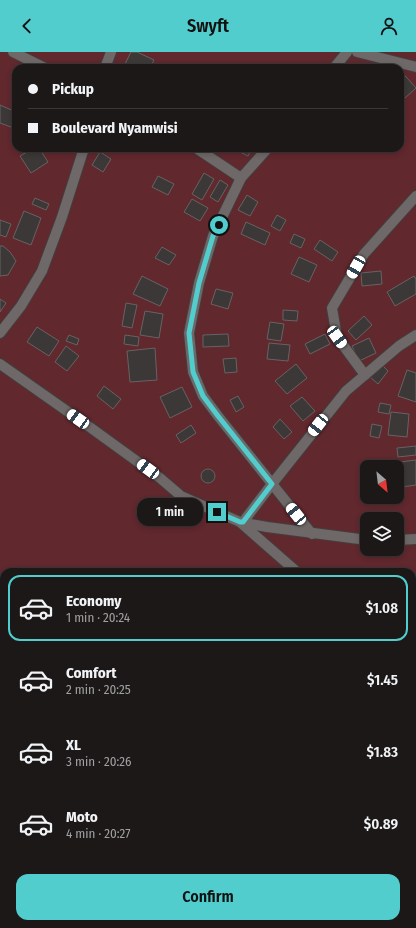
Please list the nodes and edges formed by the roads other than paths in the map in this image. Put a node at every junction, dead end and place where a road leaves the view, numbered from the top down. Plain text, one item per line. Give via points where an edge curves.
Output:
1 (13, 52) edge
2 (111, 52) edge
3 (347, 52) edge
4 (357, 52) edge
5 (37, 64) edge
6 (106, 64) edge
7 (337, 64) edge
8 (416, 67) edge
9 (83, 152) edge
10 (202, 152) edge
11 (264, 152) edge
12 (241, 178) junction
13 (416, 196) edge
14 (0, 333) edge
15 (416, 335) edge
16 (0, 364) edge
17 (364, 375) junction
18 (272, 484) junction
19 (242, 522) junction
20 (312, 534) junction
21 (360, 539) edge
22 (416, 539) edge
23 (404, 540) edge
24 (293, 568) edge

1 - 5 street
2 - 6 street
3 - 7 street
4 - 8 street
9 - 14 street via 42,271 21,306
10 - 12 street
11 - 12 street
12 - 18 street via 213,236 199,283 189,333 193,372 203,396
13 - 17 street via 364,254 332,308 337,337
15 - 17 street
16 - 19 street via 160,478 181,496
17 - 18 street via 346,390
18 - 19 street
18 - 20 street
19 - 20 street
19 - 24 street
20 - 21 street
22 - 23 street

